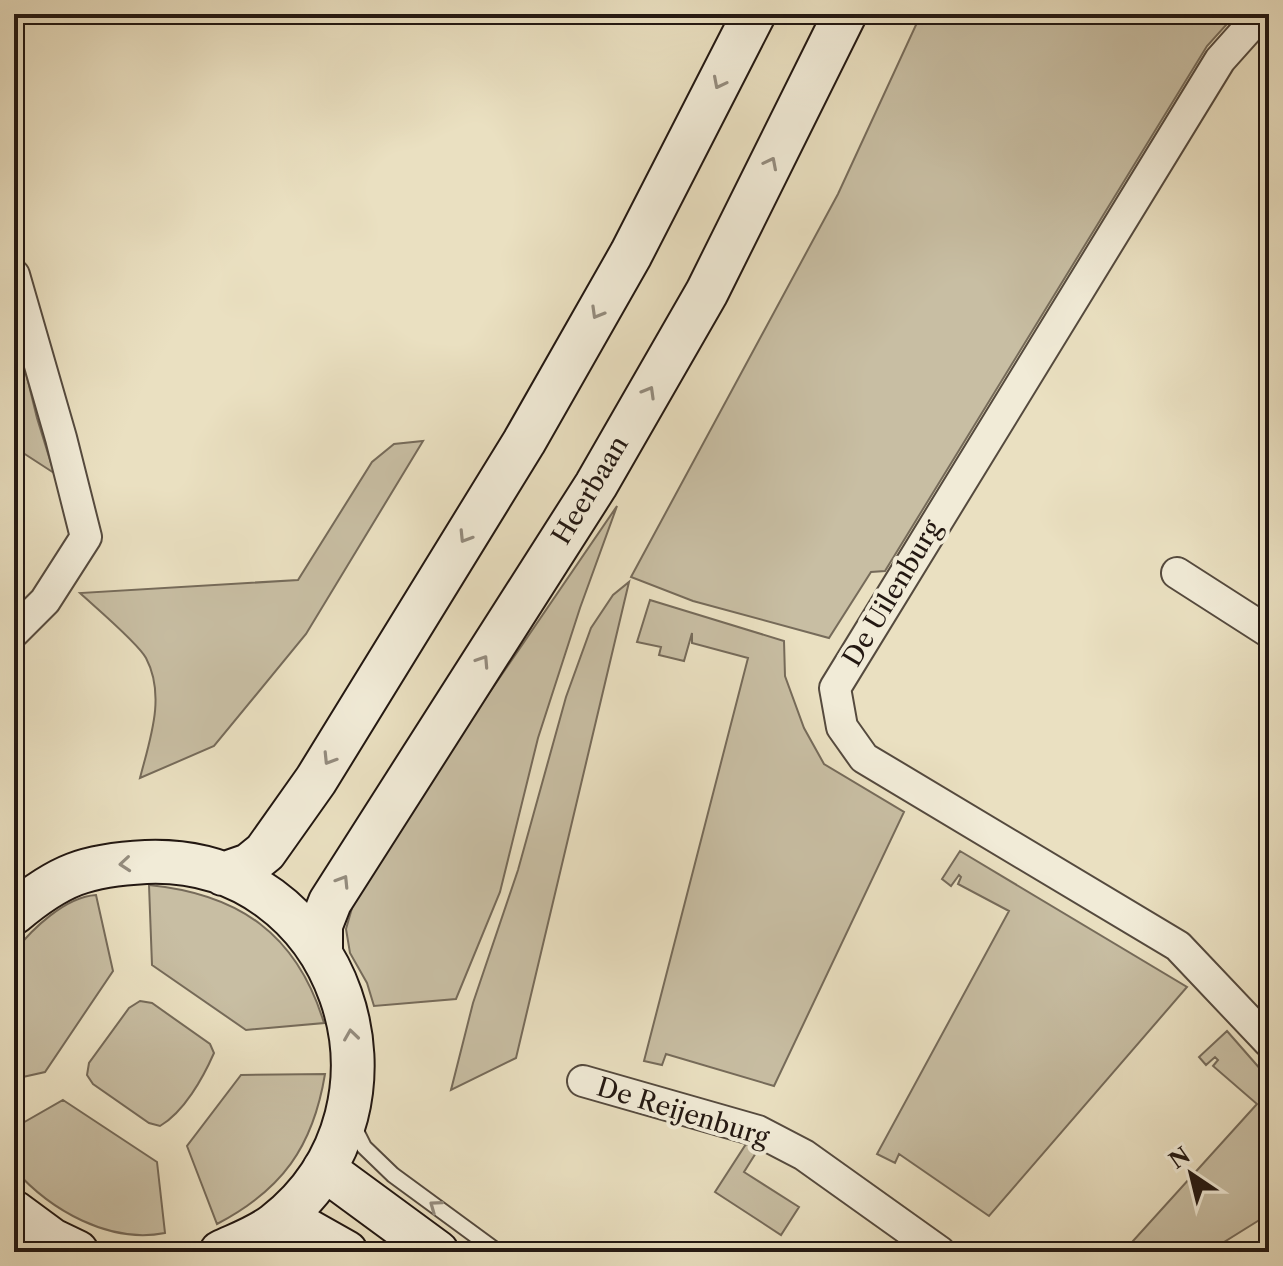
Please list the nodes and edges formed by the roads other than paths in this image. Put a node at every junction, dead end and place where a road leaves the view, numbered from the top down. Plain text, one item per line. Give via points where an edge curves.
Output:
1 (754, 14) edge
2 (845, 14) edge
3 (1261, 14) edge
4 (14, 275) edge
5 (1177, 573) dead end
6 (14, 632) edge
7 (1269, 632) edge
8 (204, 869) junction
9 (14, 913) edge
10 (328, 964) junction
11 (1269, 1042) edge
12 (583, 1081) dead end
13 (350, 1105) junction
14 (324, 1169) junction
15 (14, 1212) edge
16 (14, 1230) edge
17 (246, 1239) edge
18 (14, 1251) edge
19 (77, 1252) edge
20 (346, 1252) edge
21 (437, 1252) edge
22 (498, 1252) edge
23 (940, 1252) edge

1 -> 8 main road via 631,254 524,442 316,780 265,852 249,865
10 -> 2 main road, Heerbaan via 321,925 330,902 596,485 707,292
3 - 11 street, De Uilenburg via 1220,60 835,688 842,727 864,758 1178,946
4 - 6 street via 86,537 45,601
5 - 7 street
8 -> 9 main road via 161,862 102,866 66,876
8 - 10 main road via 259,892 283,910
13 -> 10 main road via 350,1025
12 - 23 street, De Reijenburg via 758,1131 804,1155
13 - 14 main road
22 -> 13 lane via 393,1175 364,1147
14 - 17 main road via 300,1201
14 - 21 main road
15 - 19 main road
16 - 18 main road
17 - 20 main road via 307,1230

